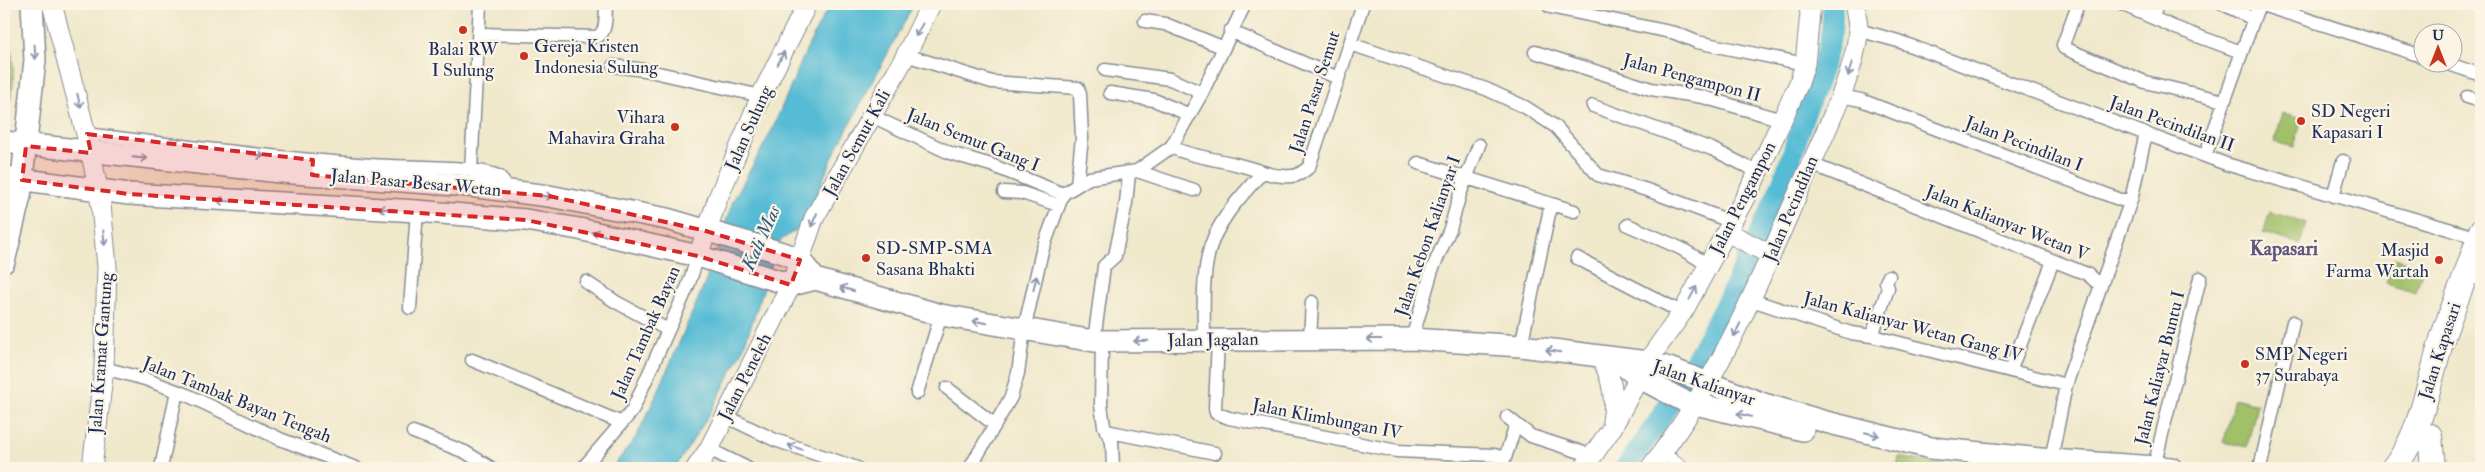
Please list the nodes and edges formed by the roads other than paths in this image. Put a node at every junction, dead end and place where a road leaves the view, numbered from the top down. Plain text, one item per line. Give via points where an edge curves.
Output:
1 (32, 4) edge
2 (52, 4) edge
3 (480, 4) edge
4 (606, 4) edge
5 (807, 4) edge
6 (931, 4) edge
7 (1243, 4) edge
8 (1363, 4) edge
9 (1548, 4) edge
10 (1808, 4) edge
11 (1855, 4) edge
12 (2078, 4) edge
13 (2121, 4) edge
14 (2157, 4) edge
15 (2224, 4) edge
16 (2259, 4) edge
17 (2153, 18) junction
18 (2253, 19) junction
19 (1144, 21) dead end
20 (1858, 30) junction
21 (1230, 31) junction
22 (480, 34) junction
23 (1350, 44) junction
24 (1222, 47) junction
25 (1536, 52) dead end
26 (2241, 52) junction
27 (2412, 53) edge
28 (906, 55) junction
29 (1805, 64) junction
30 (613, 66) dead end
31 (2462, 68) edge
32 (1105, 70) dead end
33 (2481, 75) edge
34 (1338, 78) junction
35 (1110, 93) dead end
36 (1202, 93) junction
37 (761, 96) junction
38 (1840, 96) junction
39 (2466, 97) dead end
40 (2224, 101) junction
41 (2481, 101) edge
42 (1593, 106) dead end
43 (1190, 115) junction
44 (872, 116) junction
45 (1782, 120) junction
46 (2146, 133) junction
47 (4, 142) edge
48 (89, 144) junction
49 (1479, 145) dead end
50 (26, 146) junction
51 (1171, 146) junction
52 (2206, 156) junction
53 (2343, 161) dead end
54 (1418, 163) dead end
55 (1811, 164) junction
56 (313, 167) junction
57 (470, 170) junction
58 (1133, 172) junction
59 (1758, 172) junction
60 (1262, 173) junction
61 (13, 178) edge
62 (1466, 178) junction
63 (1077, 184) junction
64 (98, 190) junction
65 (1194, 190) dead end
66 (509, 191) junction
67 (1004, 192) dead end
68 (2333, 196) junction
69 (1060, 199) junction
70 (2131, 200) junction
71 (1551, 204) junction
72 (417, 211) junction
73 (1574, 211) dead end
74 (635, 212) junction
75 (1628, 225) dead end
76 (1732, 230) junction
77 (713, 232) junction
78 (2480, 235) edge
79 (7, 236) edge
80 (630, 242) junction
81 (1766, 252) junction
82 (793, 257) junction
83 (705, 258) junction
84 (1577, 258) dead end
85 (2053, 261) junction
86 (4, 262) edge
87 (1709, 265) junction
88 (2480, 275) edge
89 (1889, 276) dead end
90 (2200, 278) dead end
91 (815, 279) junction
92 (586, 282) dead end
93 (782, 282) junction
94 (2101, 286) junction
95 (1752, 300) junction
96 (1312, 302) dead end
97 (410, 308) dead end
98 (1682, 313) junction
99 (941, 315) junction
100 (2293, 322) dead end
101 (668, 330) junction
102 (1024, 330) junction
103 (1872, 336) junction
104 (1310, 339) junction
105 (1412, 339) junction
106 (1211, 340) junction
107 (1098, 341) junction
108 (1521, 346) junction
109 (1609, 359) junction
110 (472, 360) dead end
111 (104, 368) junction
112 (1642, 370) junction
113 (2010, 371) junction
114 (1701, 382) junction
115 (2066, 385) junction
116 (947, 388) dead end
117 (178, 392) junction
118 (917, 393) dead end
119 (1689, 402) junction
120 (725, 416) junction
121 (622, 423) junction
122 (995, 425) junction
123 (1612, 428) junction
124 (1106, 431) junction
125 (413, 432) dead end
126 (2430, 436) junction
127 (1895, 448) junction
128 (709, 449) junction
129 (1662, 452) junction
130 (1215, 453) dead end
131 (2051, 460) junction
132 (1589, 462) edge
133 (92, 468) edge
134 (161, 468) edge
135 (356, 468) edge
136 (490, 468) edge
137 (583, 468) edge
138 (696, 468) edge
139 (747, 468) edge
140 (857, 468) edge
141 (970, 468) edge
142 (1113, 468) edge
143 (1650, 468) edge
144 (1683, 468) edge
145 (2014, 468) edge
146 (2162, 468) edge
147 (2260, 468) edge
148 (2393, 468) edge
149 (2414, 468) edge
150 (2432, 468) edge

1 -> 50 main road via 35,60
2 -> 48 main road, Jalan Kramat Gantung
3 - 22 street
4 - 22 street via 604,29 596,38
37 -> 5 main road, Jalan Sulung
6 -> 28 main road, Jalan Semut Kali
7 - 21 street
8 - 23 street, Jalan Pasar Semut
9 - 29 street via 1560,10 1674,33 1697,42
10 - 29 main road, Jalan Pengampon
11 - 20 main road, Jalan Pecindilan
12 - 40 street via 2064,48 2145,82
13 - 17 street
14 - 17 street
15 - 18 street
16 - 18 street
16 - 27 street
17 - 26 street
18 - 26 street
19 - 24 street via 1165,24
20 -> 38 main road, Jalan Pecindilan via 1853,59
20 - 46 street, Jalan Pecindilan II via 1898,41
21 - 24 street
21 - 34 street
22 - 57 street
23 - 34 street, Jalan Pasar Semut
23 - 76 street via 1486,89 1556,127 1598,174
24 - 36 street
25 - 45 street, Jalan Pengampon II via 1651,89 1704,97
26 - 40 street
28 - 44 main road, Jalan Semut Kali
28 - 63 street via 992,82 1075,87 1080,94 1082,138
29 - 45 main road, Jalan Pengampon
30 - 37 street
31 - 33 street
32 - 36 street via 1170,79
34 - 60 street, Jalan Pasar Semut via 1309,167 1293,176
35 - 43 street via 1154,100
36 - 43 street
37 - 77 main road, Jalan Sulung
38 - 55 main road, Jalan Pecindilan
38 - 70 street, Jalan Pecindilan I via 1861,100 2122,200
39 - 41 street
40 - 52 street
42 - 59 street via 1712,148
43 - 51 street
44 - 69 street, Jalan Semut Gang I via 934,146 991,165
44 -> 82 main road, Jalan Semut Kali
45 - 59 main road, Jalan Pengampon
46 - 52 street, Jalan Pecindilan II
46 - 70 street
47 - 50 main road, Jalan Pasar Besar Wetan
48 - 50 main road, Jalan Pasar Besar Wetan
48 -> 56 main road, Jalan Pasar Besar Wetan
48 - 64 main road, Jalan Kramat Gantung
49 - 62 street, Jalan Kebon Kalianyar I
50 - 61 main road
51 - 58 street
51 - 60 street, Jalan Pasar Semut
52 - 68 street, Jalan Pecindilan II
53 - 68 street
54 - 62 street
55 - 81 main road, Jalan Pecindilan
55 - 85 street, Jalan Kalianyar Wetan V
56 - 57 street
56 - 66 main road, Jalan Pasar Besar Wetan
57 - 66 street via 500,177
58 - 63 street via 1089,178
58 - 65 street
58 - 107 street via 1115,256 1104,266
59 - 76 main road, Jalan Pengampon
60 - 106 street via 1218,228 1208,254 1203,288
61 - 64 main road, Jalan Pasar Besar Wetan
61 - 79 main road
62 - 71 street
62 - 105 street, Jalan Kebon Kalianyar I via 1420,306
63 - 69 street
72 -> 64 main road, Jalan Pasar Besar Wetan via 269,204
64 -> 111 main road, Jalan Kramat Gantung via 107,266
66 -> 74 main road, Jalan Pasar Besar Wetan
67 - 69 street
68 - 78 street, Jalan Pecindilan II
102 -> 69 street via 1042,251
70 - 94 street
71 - 73 street
71 - 108 street
80 -> 72 main road, Jalan Pasar Besar Wetan via 526,220
72 - 97 street
74 - 77 main road, Jalan Pasar Besar Wetan
74 - 80 main road via 641,228
75 - 87 street
76 - 81 main road
76 - 87 main road, Jalan Pengampon
77 - 82 main road, Jalan Pasar Besar Wetan
77 - 83 main road, Jalan Sulung
78 - 148 highway, Jalan Kapasari via 2443,336 2416,430
79 - 86 main road
80 - 83 main road, Jalan Pasar Besar Wetan
81 - 95 main road, Jalan Pecindilan
82 - 91 main road
82 - 93 main road, Jalan Semut Kali
83 - 93 main road, Jalan Pasar Besar Wetan
83 - 101 street, Jalan Tambak Bayan
84 - 98 street
85 - 94 street, Jalan Kalianyar Wetan V via 2087,274
85 - 113 street
98 -> 87 main road, Jalan Pengampon
88 - 126 highway, Jalan Kapasari
89 - 103 street
90 - 146 street, Jalan Kaliayar Buntu I
91 - 93 main road, Jalan Jagalan
99 -> 91 main road, Jalan Jagalan
92 - 101 street
93 - 120 main road, Jalan Peneleh
94 - 115 street
95 - 103 street, Jalan Kalianyar Wetan Gang IV via 1851,333
95 -> 114 main road, Jalan Pecindilan
96 - 104 street
98 - 112 main road, Jalan Pengampon
102 -> 99 main road, Jalan Jagalan
99 - 118 street
100 - 147 street
101 - 121 street, Jalan Tambak Bayan via 632,411
102 - 107 main road, Jalan Jagalan
102 - 122 street via 1011,397
103 - 113 street, Jalan Kalianyar Wetan Gang IV
105 -> 104 main road, Jalan Jagalan
104 - 106 main road, Jalan Jagalan
105 - 108 main road, Jalan Jagalan
106 -> 107 main road, Jalan Jagalan
106 - 132 street, Jalan Klimbungan IV via 1215,408 1221,416 1397,451 1506,458 1511,421 1531,436
107 - 124 street via 1101,405
109 -> 108 main road, Jalan Jagalan
109 - 112 main road, Jalan Kalianyar
109 - 123 main road via 1614,394
110 - 121 street
111 - 117 street, Jalan Tambak Bayan Tengah
111 - 133 main road, Jalan Kramat Gantung
112 - 114 main road, Jalan Kalianyar via 1669,368
112 - 119 main road, Jalan Kalianyar via 1660,389
112 - 123 main road, Jalan Pengampon
113 - 115 street, Jalan Kalianyar Wetan Gang IV
114 - 119 main road, Jalan Pecindilan
114 -> 127 main road, Jalan Kalianyar
115 - 131 street
116 - 122 street
117 - 134 street
117 - 135 street, Jalan Tambak Bayan Tengah
127 -> 119 main road, Jalan Kalianyar
119 - 129 main road, Jalan Pecindilan via 1681,427
120 - 128 main road, Jalan Peneleh
140 -> 120 street via 775,440
121 - 137 street, Jalan Tambak Bayan
122 - 141 street
123 - 132 main road, Jalan Pengampon
124 - 130 street
124 - 142 street via 1112,442
125 - 136 street via 465,452
126 - 149 highway, Jalan Kapasari
126 - 150 highway
127 - 131 main road, Jalan Kalianyar
127 - 145 main road, Jalan Kalianyar
128 - 138 main road, Jalan Peneleh
128 - 139 street
129 - 143 main road, Jalan Pecindilan
129 - 144 street
131 - 146 main road, Jalan Kalianyar

